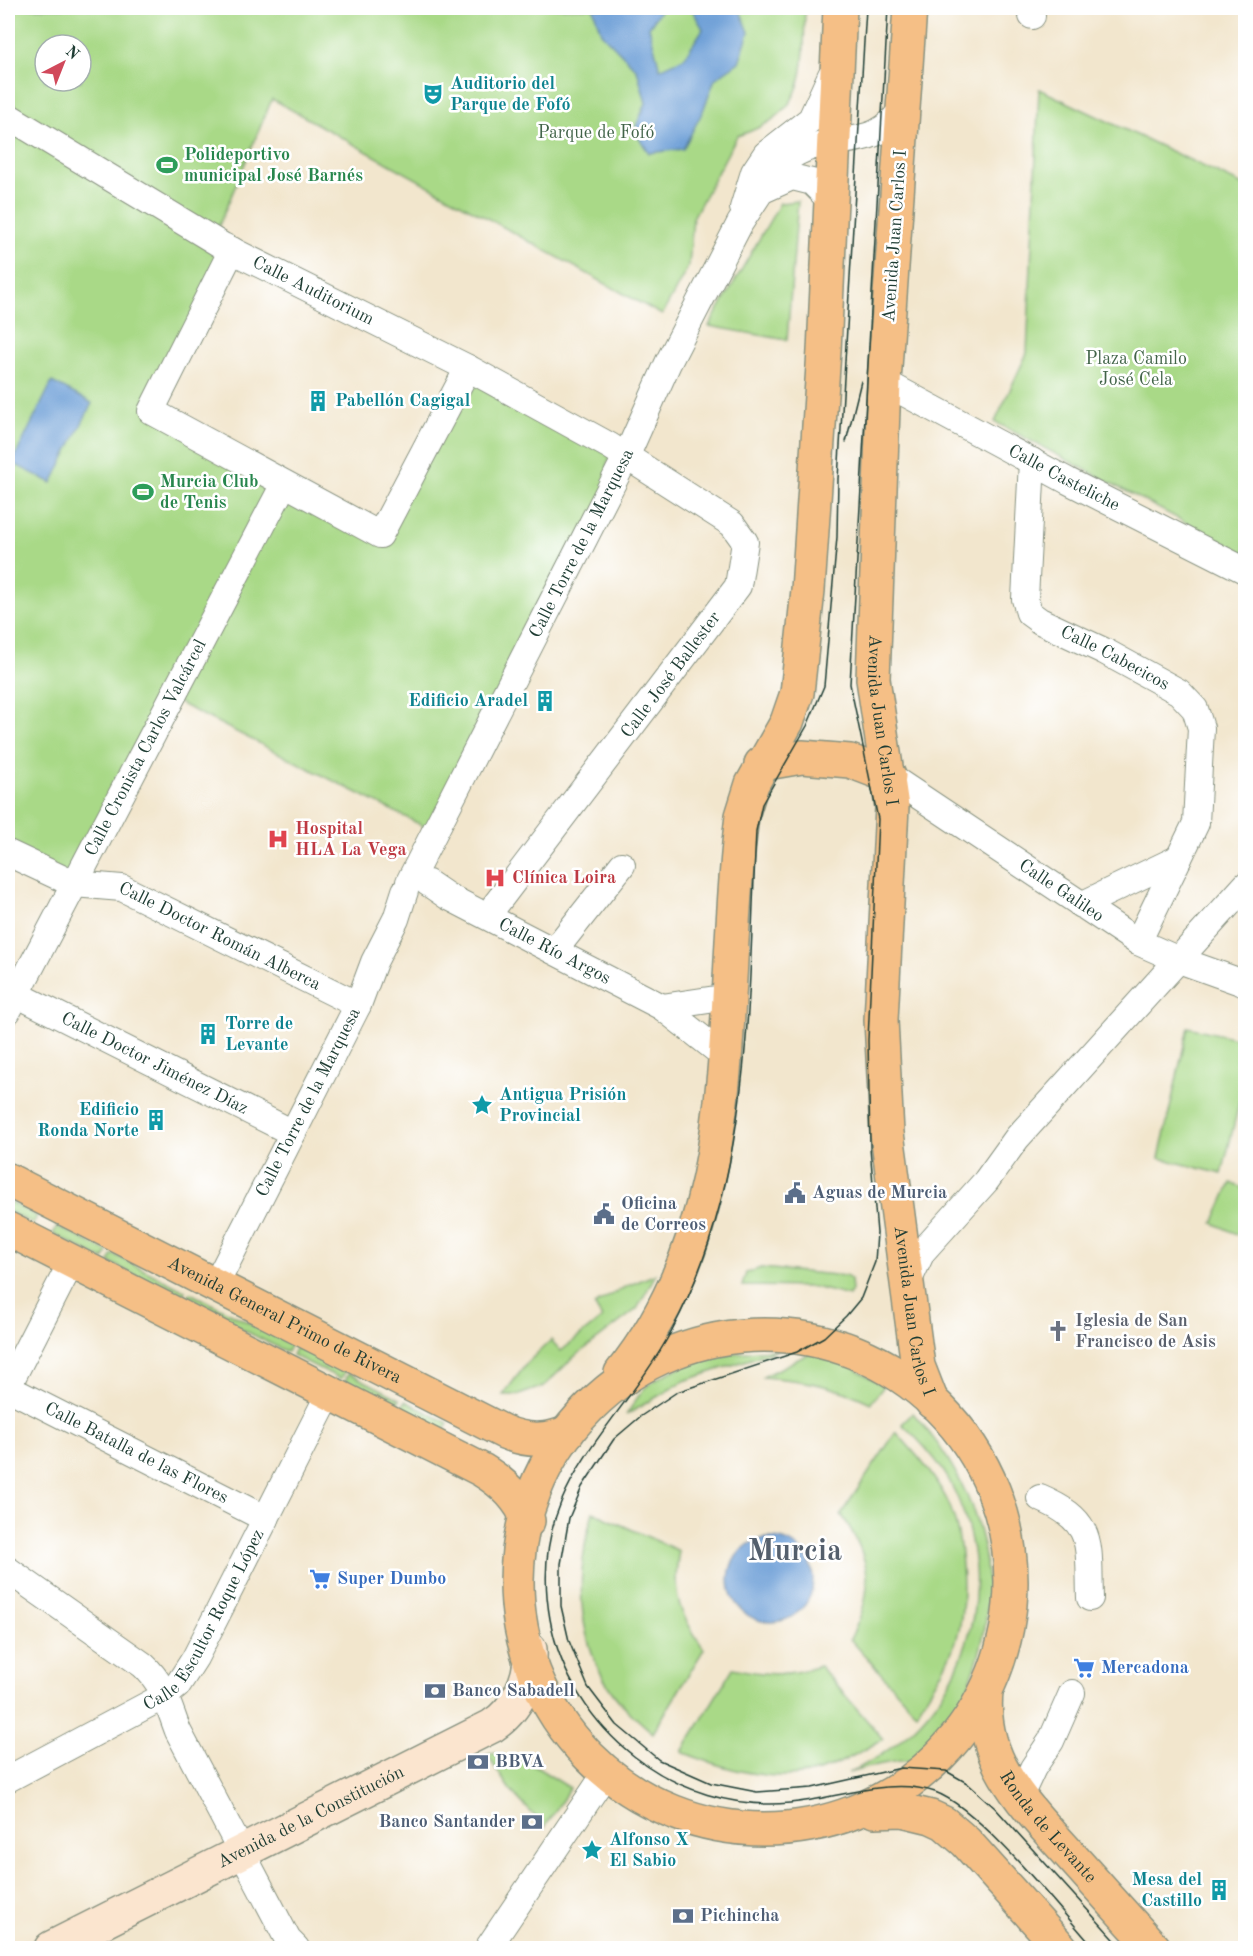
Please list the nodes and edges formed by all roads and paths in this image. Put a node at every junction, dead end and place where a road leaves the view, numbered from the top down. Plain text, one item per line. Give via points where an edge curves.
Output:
1 (840, 8) edge
2 (910, 8) edge
3 (838, 57) junction
4 (905, 104) junction
5 (8, 116) edge
6 (834, 143) junction
7 (761, 191) junction
8 (831, 201) junction
9 (740, 223) junction
10 (232, 250) junction
11 (468, 368) junction
12 (884, 382) junction
13 (626, 457) junction
14 (1032, 460) junction
15 (284, 484) junction
16 (1245, 571) edge
17 (761, 764) junction
18 (889, 776) junction
19 (8, 853) edge
20 (1179, 858) junction
21 (621, 865) dead end
22 (74, 884) junction
23 (1245, 885) edge
24 (422, 887) junction
25 (1081, 904) junction
26 (487, 916) junction
27 (1138, 942) junction
28 (554, 951) junction
29 (1179, 960) junction
30 (1245, 984) edge
31 (729, 997) junction
32 (10, 998) edge
33 (358, 1005) junction
34 (662, 1007) junction
35 (727, 1058) junction
36 (293, 1133) junction
37 (8, 1180) edge
38 (8, 1229) edge
39 (72, 1261) junction
40 (907, 1284) junction
41 (215, 1286) junction
42 (8, 1387) edge
43 (606, 1391) junction
44 (330, 1392) junction
45 (947, 1425) junction
46 (568, 1432) junction
47 (1040, 1498) dead end
48 (266, 1519) junction
49 (528, 1521) junction
50 (8, 1570) edge
51 (1090, 1598) dead end
52 (530, 1649) junction
53 (987, 1688) junction
54 (1072, 1693) dead end
55 (166, 1695) junction
56 (608, 1770) junction
57 (8, 1779) edge
58 (1019, 1798) junction
59 (873, 1811) junction
60 (242, 1852) junction
61 (51, 1948) edge
62 (296, 1948) edge
63 (488, 1948) edge
64 (1061, 1948) edge
65 (1154, 1948) edge

1 - 3 main road
2 - 4 main road, Avenida Juan Carlos I
3 - 6 main road
3 - 9 street, Calle Torre de la Marquesa via 811,118 766,154 754,172
4 - 6 street, Calle Torre de la Marquesa via 897,118 881,132
4 - 12 main road, Avenida Juan Carlos I
5 - 10 street, Calle Auditorium
6 - 7 street, Calle Torre de la Marquesa via 792,155
6 - 8 main road
7 - 8 street via 785,179 804,178
7 - 9 street, Calle Torre de la Marquesa
8 - 17 main road via 809,566 797,693 787,722
9 - 13 street, Calle Torre de la Marquesa via 668,363
10 - 11 street, Calle Auditorium
10 - 15 street via 151,411
11 - 13 street, Calle Auditorium
11 - 15 street via 380,535
12 - 14 street, Calle Casteliche
12 - 18 main road, Avenida Juan Carlos I via 873,679
13 - 24 street, Calle Torre de la Marquesa via 435,832
13 - 26 street, Calle José Ballester via 732,524 745,542 738,586
14 - 16 street, Calle Casteliche
14 - 20 street, Calle Cabecicos via 1025,599 1029,613 1179,692 1195,710 1201,728 1196,823
15 - 22 street, Calle Cronista Carlos Valcárcel
17 - 18 main road via 802,757 850,761
17 - 31 main road via 742,816
18 - 25 street, Calle Galileo
18 - 40 main road, Avenida Juan Carlos I via 892,807 881,1020 887,1133
19 - 22 street
20 - 25 street
20 - 27 street, Calle Cabecicos
21 - 28 street
22 - 32 street, Calle Cronista Carlos Valcárcel
22 - 33 street, Calle Doctor Román Alberca via 122,888
23 - 29 street
24 - 26 street, Calle Río Argos
24 - 33 street, Calle Torre de la Marquesa via 396,919
25 - 27 street, Calle Galileo
26 - 28 street, Calle Río Argos
27 - 29 street, Calle Galileo
28 - 34 street, Calle Río Argos
29 - 30 street, Calle Galileo
29 - 40 street via 1017,1138 986,1181 922,1252
31 - 34 street
31 - 35 main road
32 - 36 street, Calle Doctor Jiménez Díaz
33 - 36 street, Calle Torre de la Marquesa
34 - 35 street, Calle Río Argos
35 - 43 main road via 714,1158 682,1265 650,1330
36 - 41 street, Calle Torre de la Marquesa
37 - 41 main road, Avenida General Primo de Rivera
38 - 39 main road
39 - 42 street
39 - 44 main road
40 - 45 main road, Avenida Juan Carlos I via 920,1375
41 - 46 main road, Avenida General Primo de Rivera via 512,1435 542,1439
42 - 48 street, Calle Batalla de las Flores
43 - 45 main road via 646,1363 689,1343 739,1332 791,1331 834,1340 882,1362 915,1388
43 - 46 main road
44 - 48 street, Calle Escultor Roque López
44 - 49 main road via 494,1477 517,1499
45 - 53 main road via 983,1485 1002,1543 1004,1621
46 - 49 main road via 543,1475
47 - 51 street via 1074,1516 1084,1530
48 - 55 street, Calle Escultor Roque López via 186,1675
49 - 52 main road via 520,1585
50 - 55 street via 143,1665 156,1677
52 - 56 main road via 556,1709 587,1751
52 - 60 main road, Avenida de la Constitución via 522,1690 515,1705 498,1722
53 - 58 main road, Ronda de Levante via 985,1708 990,1741 1000,1768
53 - 59 main road via 972,1720 942,1764 906,1793
54 - 58 street via 1051,1742
55 - 57 street, Calle Escultor Roque López
55 - 60 street via 178,1731
56 - 59 main road via 660,1806 733,1828 776,1831 811,1827
56 - 63 street
58 - 65 main road, Ronda de Levante
59 - 64 main road via 902,1810 944,1823 966,1842
60 - 61 main road, Avenida de la Constitución
60 - 62 street via 288,1940

